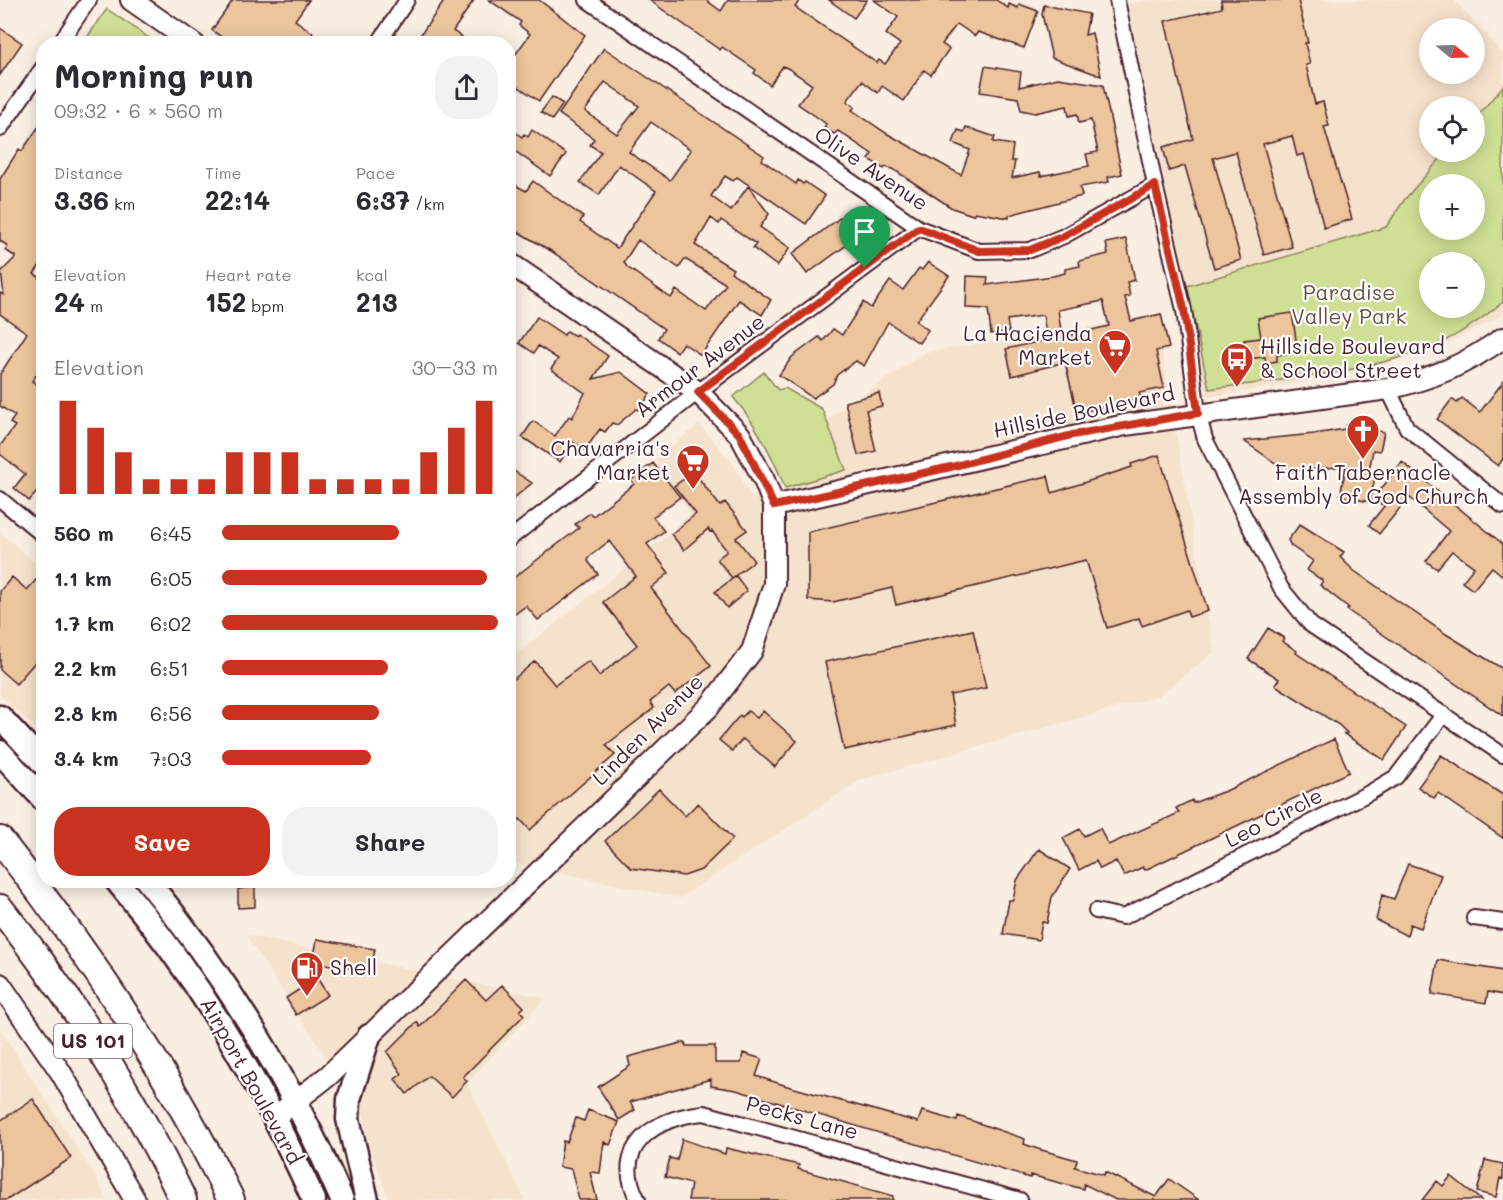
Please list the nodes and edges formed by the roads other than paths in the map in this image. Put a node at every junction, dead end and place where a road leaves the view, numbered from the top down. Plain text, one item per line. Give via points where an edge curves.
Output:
1 (89, 0) edge
2 (131, 0) edge
3 (407, 0) edge
4 (587, 0) edge
5 (1117, 0) edge
6 (64, 36) edge
7 (183, 36) edge
8 (383, 36) edge
9 (36, 77) edge
10 (0, 129) edge
11 (1155, 185) junction
12 (919, 228) junction
13 (516, 267) edge
14 (1503, 338) edge
15 (1388, 389) junction
16 (698, 392) junction
17 (1198, 413) junction
18 (0, 499) edge
19 (774, 506) junction
20 (1503, 506) edge
21 (36, 527) edge
22 (516, 534) edge
23 (1444, 714) junction
24 (0, 717) edge
25 (0, 752) edge
26 (36, 755) edge
27 (1503, 755) edge
28 (36, 791) edge
29 (0, 840) edge
30 (36, 887) edge
31 (37, 888) edge
32 (122, 888) edge
33 (153, 888) edge
34 (0, 908) edge
35 (1096, 911) dead end
36 (1474, 918) dead end
37 (1503, 922) edge
38 (0, 984) edge
39 (369, 1036) junction
40 (173, 1088) junction
41 (295, 1101) junction
42 (275, 1117) junction
43 (179, 1194) edge
44 (135, 1200) edge
45 (231, 1200) edge
46 (249, 1200) edge
47 (314, 1200) edge
48 (342, 1200) edge
49 (367, 1200) edge
50 (638, 1200) edge
51 (1020, 1200) edge

1 - 6 street
2 - 7 street
3 - 8 street
4 - 12 street, Olive Avenue
5 - 11 street
9 - 10 street
11 - 12 street, Olive Avenue via 1064,236 1030,250 979,251
11 - 17 street via 1184,309
12 - 16 street, Armour Avenue
13 - 16 street, Linden Avenue
14 - 15 street, Hillside Boulevard via 1470,362 1429,379
15 - 17 street, Hillside Boulevard
15 - 20 street via 1407,428
16 - 19 street, Linden Avenue via 740,435
16 - 22 street, Armour Avenue
17 - 19 street, Hillside Boulevard via 1072,435 951,467
17 - 23 street via 1205,439 1281,588 1311,625
18 - 21 street
19 - 39 street, Linden Avenue via 774,584 752,651 716,698
23 - 27 street
23 - 35 street, Leo Circle via 1396,777 1369,793 1123,917
24 - 26 main road
25 - 28 main road
29 - 30 highway, US 101
31 - 40 highway, US 101 via 92,960
32 - 42 main road, Airport Boulevard via 192,978 233,1040
33 - 41 main road, Airport Boulevard via 216,971
34 - 43 highway, US 101 via 98,1047
36 - 37 street
38 - 44 street via 60,1071
39 - 41 street, Linden Avenue
39 - 49 main road via 348,1119
40 - 45 highway, US 101
40 - 46 highway
41 - 42 street, Linden Avenue
41 - 48 main road, Airport Boulevard
42 - 47 main road, Airport Boulevard
50 - 51 street, Pecks Lane via 630,1185 629,1166 636,1145 661,1123 682,1115 704,1113

